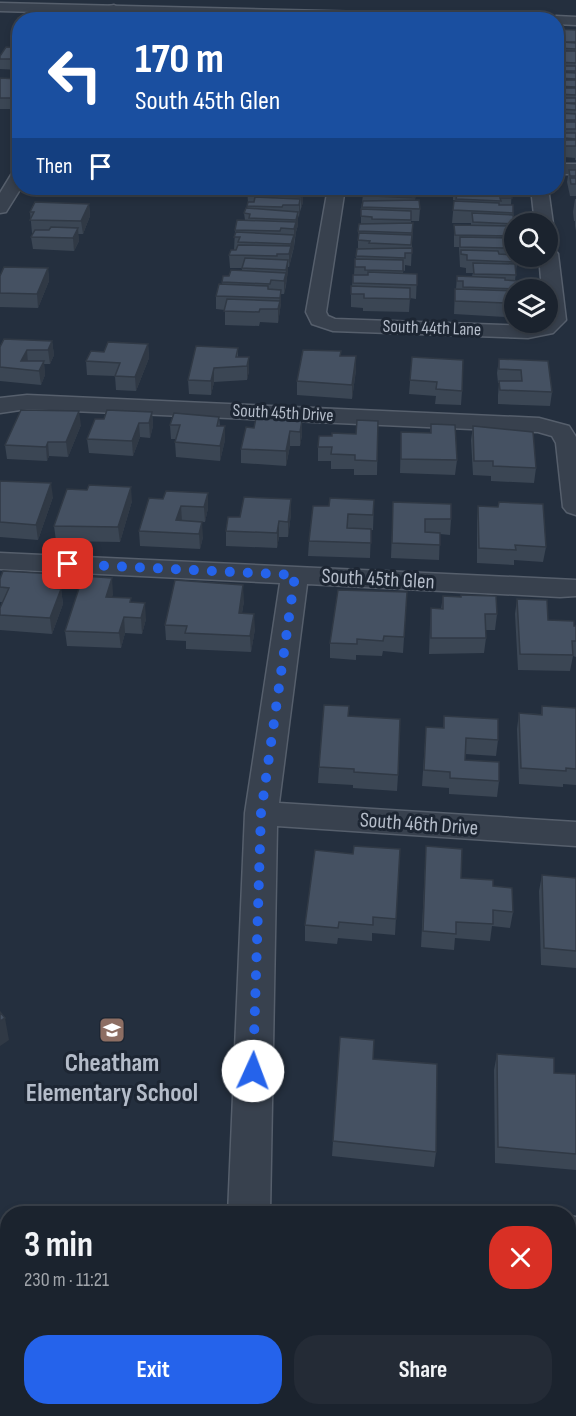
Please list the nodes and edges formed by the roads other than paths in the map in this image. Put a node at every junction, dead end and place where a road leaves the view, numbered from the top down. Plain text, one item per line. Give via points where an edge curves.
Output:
1 (0, 7) edge
2 (79, 12) edge
3 (12, 188) edge
4 (335, 195) edge
5 (540, 195) edge
6 (0, 208) edge
7 (542, 213) edge
8 (550, 267) edge
9 (2, 405) edge
10 (576, 507) edge
11 (0, 561) edge
12 (295, 575) junction
13 (576, 588) edge
14 (261, 813) junction
15 (576, 834) edge
16 (256, 1206) edge

1 - 2 street
3 - 6 street
4 - 8 street, South 44th Lane via 316,312 319,320 333,325 528,332 546,329 556,320
5 - 7 street
9 - 10 street, South 45th Drive via 27,402 539,425 561,431 568,443
11 - 12 street, South 45th Glen
12 - 13 street, South 45th Glen
12 - 14 street
14 - 15 street, South 46th Drive
14 - 16 street

